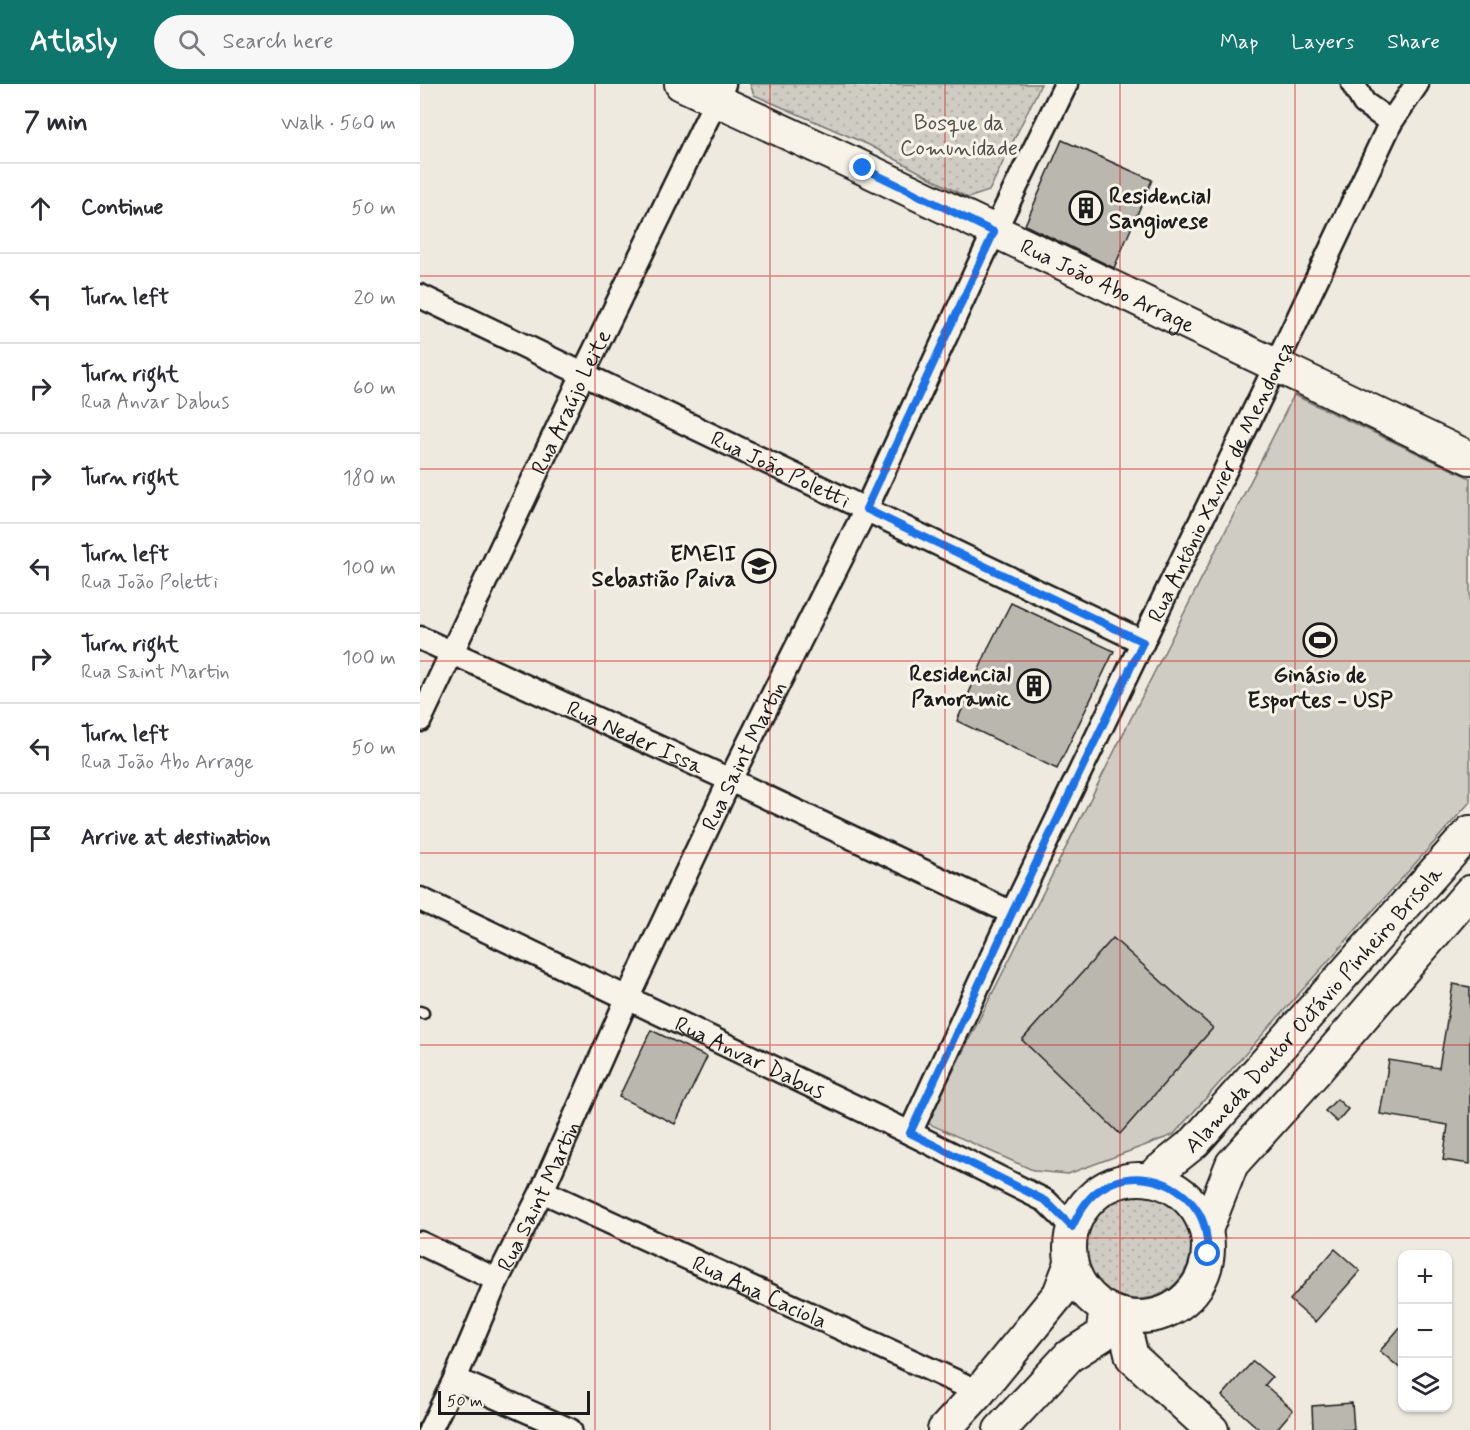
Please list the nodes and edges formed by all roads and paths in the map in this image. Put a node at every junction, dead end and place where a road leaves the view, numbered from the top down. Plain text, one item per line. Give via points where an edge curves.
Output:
1 (681, 84) edge
2 (1066, 84) edge
3 (1353, 84) edge
4 (1417, 84) edge
5 (720, 92) edge
6 (1391, 122) junction
7 (994, 232) junction
8 (420, 296) edge
9 (1276, 365) junction
10 (583, 374) junction
11 (1470, 458) edge
12 (866, 509) junction
13 (420, 638) edge
14 (1143, 642) junction
15 (452, 653) junction
16 (420, 720) edge
17 (730, 780) junction
18 (1470, 832) edge
19 (1470, 891) edge
20 (420, 899) edge
21 (1012, 913) junction
22 (628, 997) junction
23 (910, 1133) junction
24 (1149, 1179) junction
25 (542, 1191) junction
26 (1072, 1227) junction
27 (1206, 1230) junction
28 (420, 1243) edge
29 (1071, 1263) junction
30 (497, 1280) junction
31 (1114, 1312) junction
32 (455, 1379) junction
33 (979, 1392) junction
34 (430, 1430) edge
35 (570, 1430) edge
36 (944, 1430) edge
37 (1000, 1430) edge
38 (1212, 1430) edge

1 - 5 street, Rua João Abo Arrage
2 - 7 street, Rua Saint Martin
3 - 6 street via 1364,103
4 - 6 street, Rua Antônio Xavier de Mendonça
5 - 7 street, Rua João Abo Arrage
5 - 10 street, Rua Araújo Leite
6 - 9 street, Rua Antônio Xavier de Mendonça
7 - 9 street, Rua João Abo Arrage
7 - 12 street, Rua Saint Martin
8 - 10 street, Rua João Poletti
9 - 11 street, Rua João Abo Arrage
9 - 14 street, Rua Antônio Xavier de Mendonça
10 - 12 street, Rua João Poletti
10 - 15 street, Rua Araújo Leite
12 - 14 street, Rua João Poletti
12 - 17 street, Rua Saint Martin
13 - 15 street, Rua Neder Issa
14 - 21 street, Rua Antônio Xavier de Mendonça
15 - 16 street, Rua Araújo Leite
15 - 17 street, Rua Neder Issa
17 - 21 street, Rua Neder Issa
17 - 22 street, Rua Saint Martin
18 - 24 street, Alameda Doutor Octávio Pinheiro Brisola via 1195,1142
19 - 27 street, Alameda Doutor Octávio Pinheiro Brisola via 1232,1164
20 - 22 street, Rua Anvar Dabus
21 - 23 street, Rua Antônio Xavier de Mendonça
22 - 23 street, Rua Anvar Dabus
22 - 25 street, Rua Saint Martin
23 - 26 street, Rua Anvar Dabus via 1046,1201
24 - 26 street, Alameda Doutor Octávio Pinheiro Brisola via 1126,1179 1099,1190 1078,1213
24 - 27 street, Alameda Doutor Octávio Pinheiro Brisola via 1182,1193 1197,1210
25 - 30 street, Rua Saint Martin
25 - 33 street, Rua Ana Caciola
26 - 29 street, Alameda Doutor Octávio Pinheiro Brisola
27 - 31 street, Alameda Doutor Octávio Pinheiro Brisola via 1208,1254 1202,1277 1188,1297 1169,1311 1146,1317
28 - 30 street
29 - 31 street, Alameda Doutor Octávio Pinheiro Brisola via 1090,1298
29 - 33 street, Alameda Doutor Octávio Pinheiro Brisola via 1059,1294
30 - 32 street, Rua Saint Martin
31 - 37 street via 1102,1335 1069,1356
31 - 38 street via 1132,1357
32 - 34 street, Rua Saint Martin
32 - 35 street
33 - 36 street, Alameda Doutor Octávio Pinheiro Brisola

